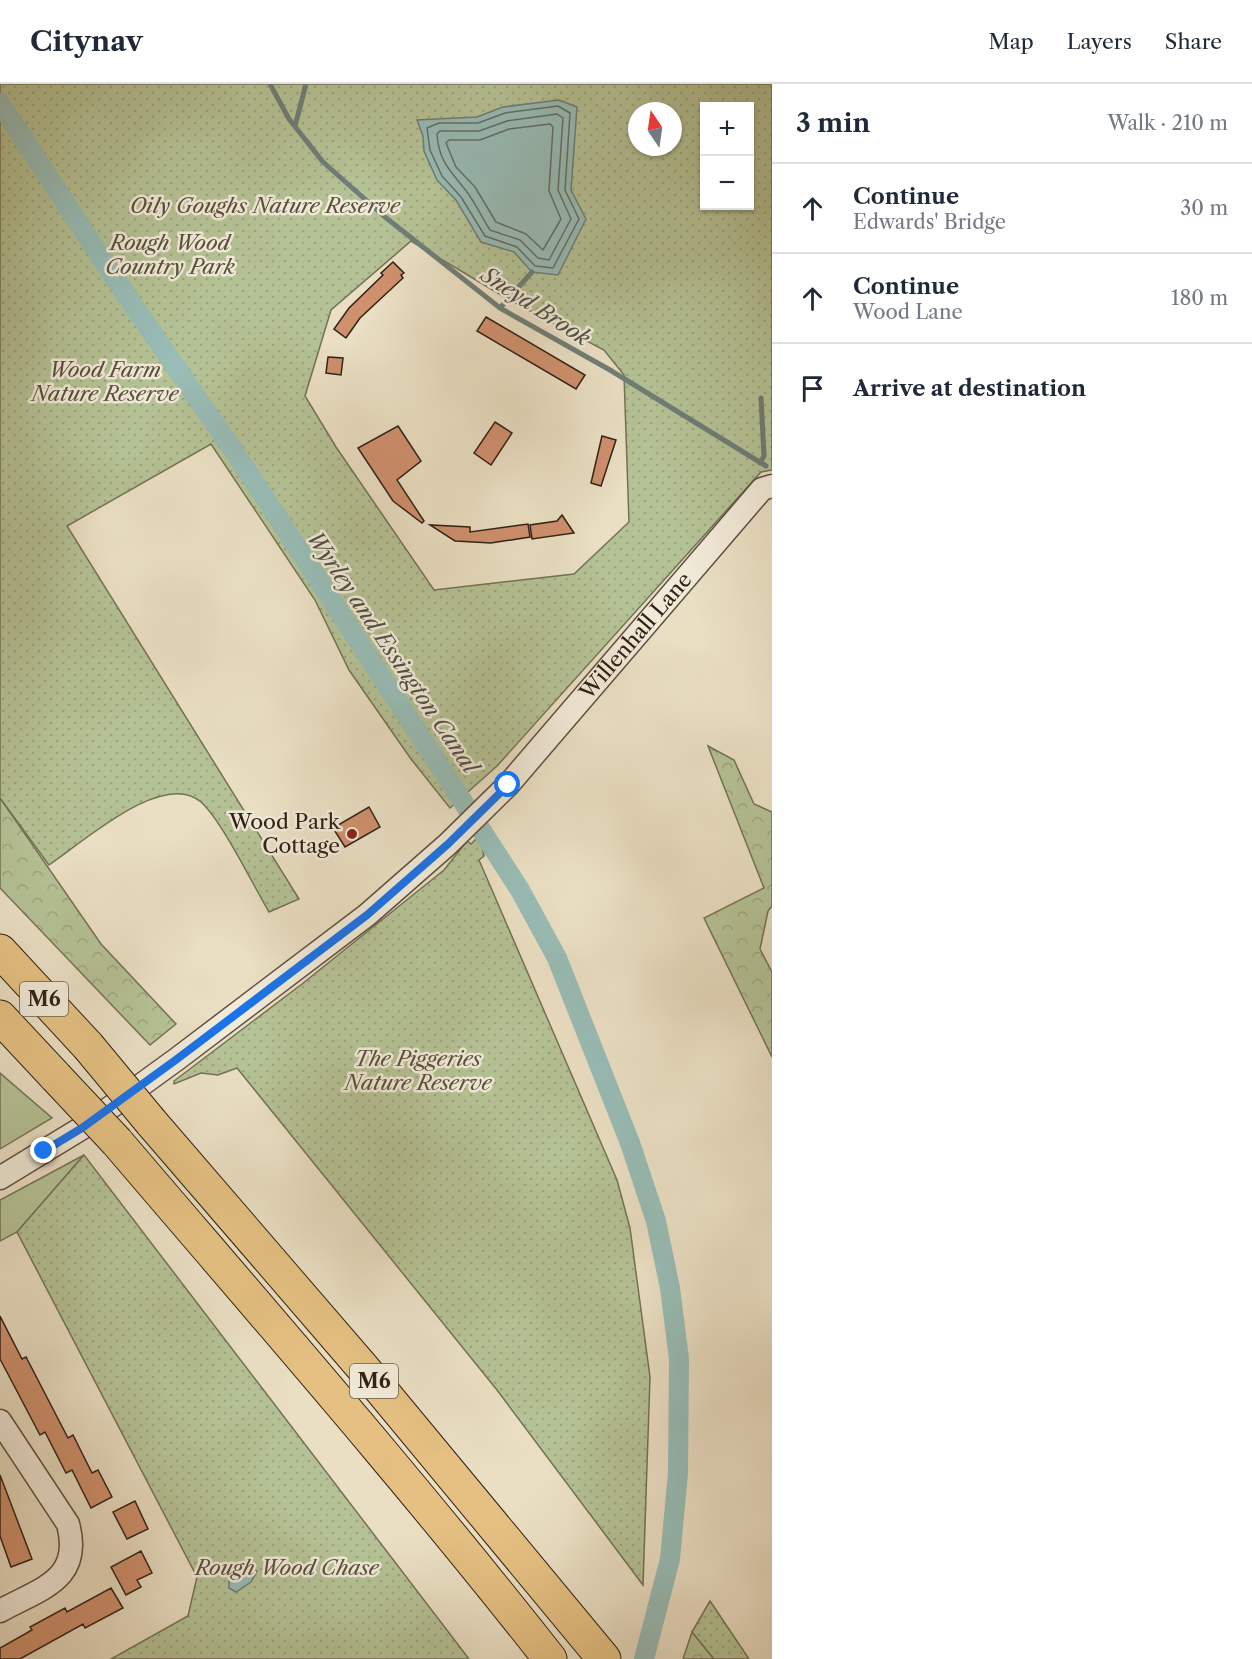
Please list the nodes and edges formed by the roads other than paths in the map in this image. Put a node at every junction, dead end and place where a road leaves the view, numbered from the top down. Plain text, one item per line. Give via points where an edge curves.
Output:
1 (772, 486) edge
2 (0, 951) edge
3 (0, 1017) edge
4 (0, 1178) edge
5 (0, 1421) edge
6 (0, 1611) edge
7 (598, 1652) edge
8 (550, 1659) edge

1 - 4 street, Willenhall Lane via 762,489 502,789 448,844 367,915 177,1059 82,1128
2 - 7 highway, M6, bridge via 88,1046 363,1368
3 - 8 highway, M6, bridge via 117,1142 419,1497
5 - 6 street via 68,1524 71,1538 70,1558 61,1576

